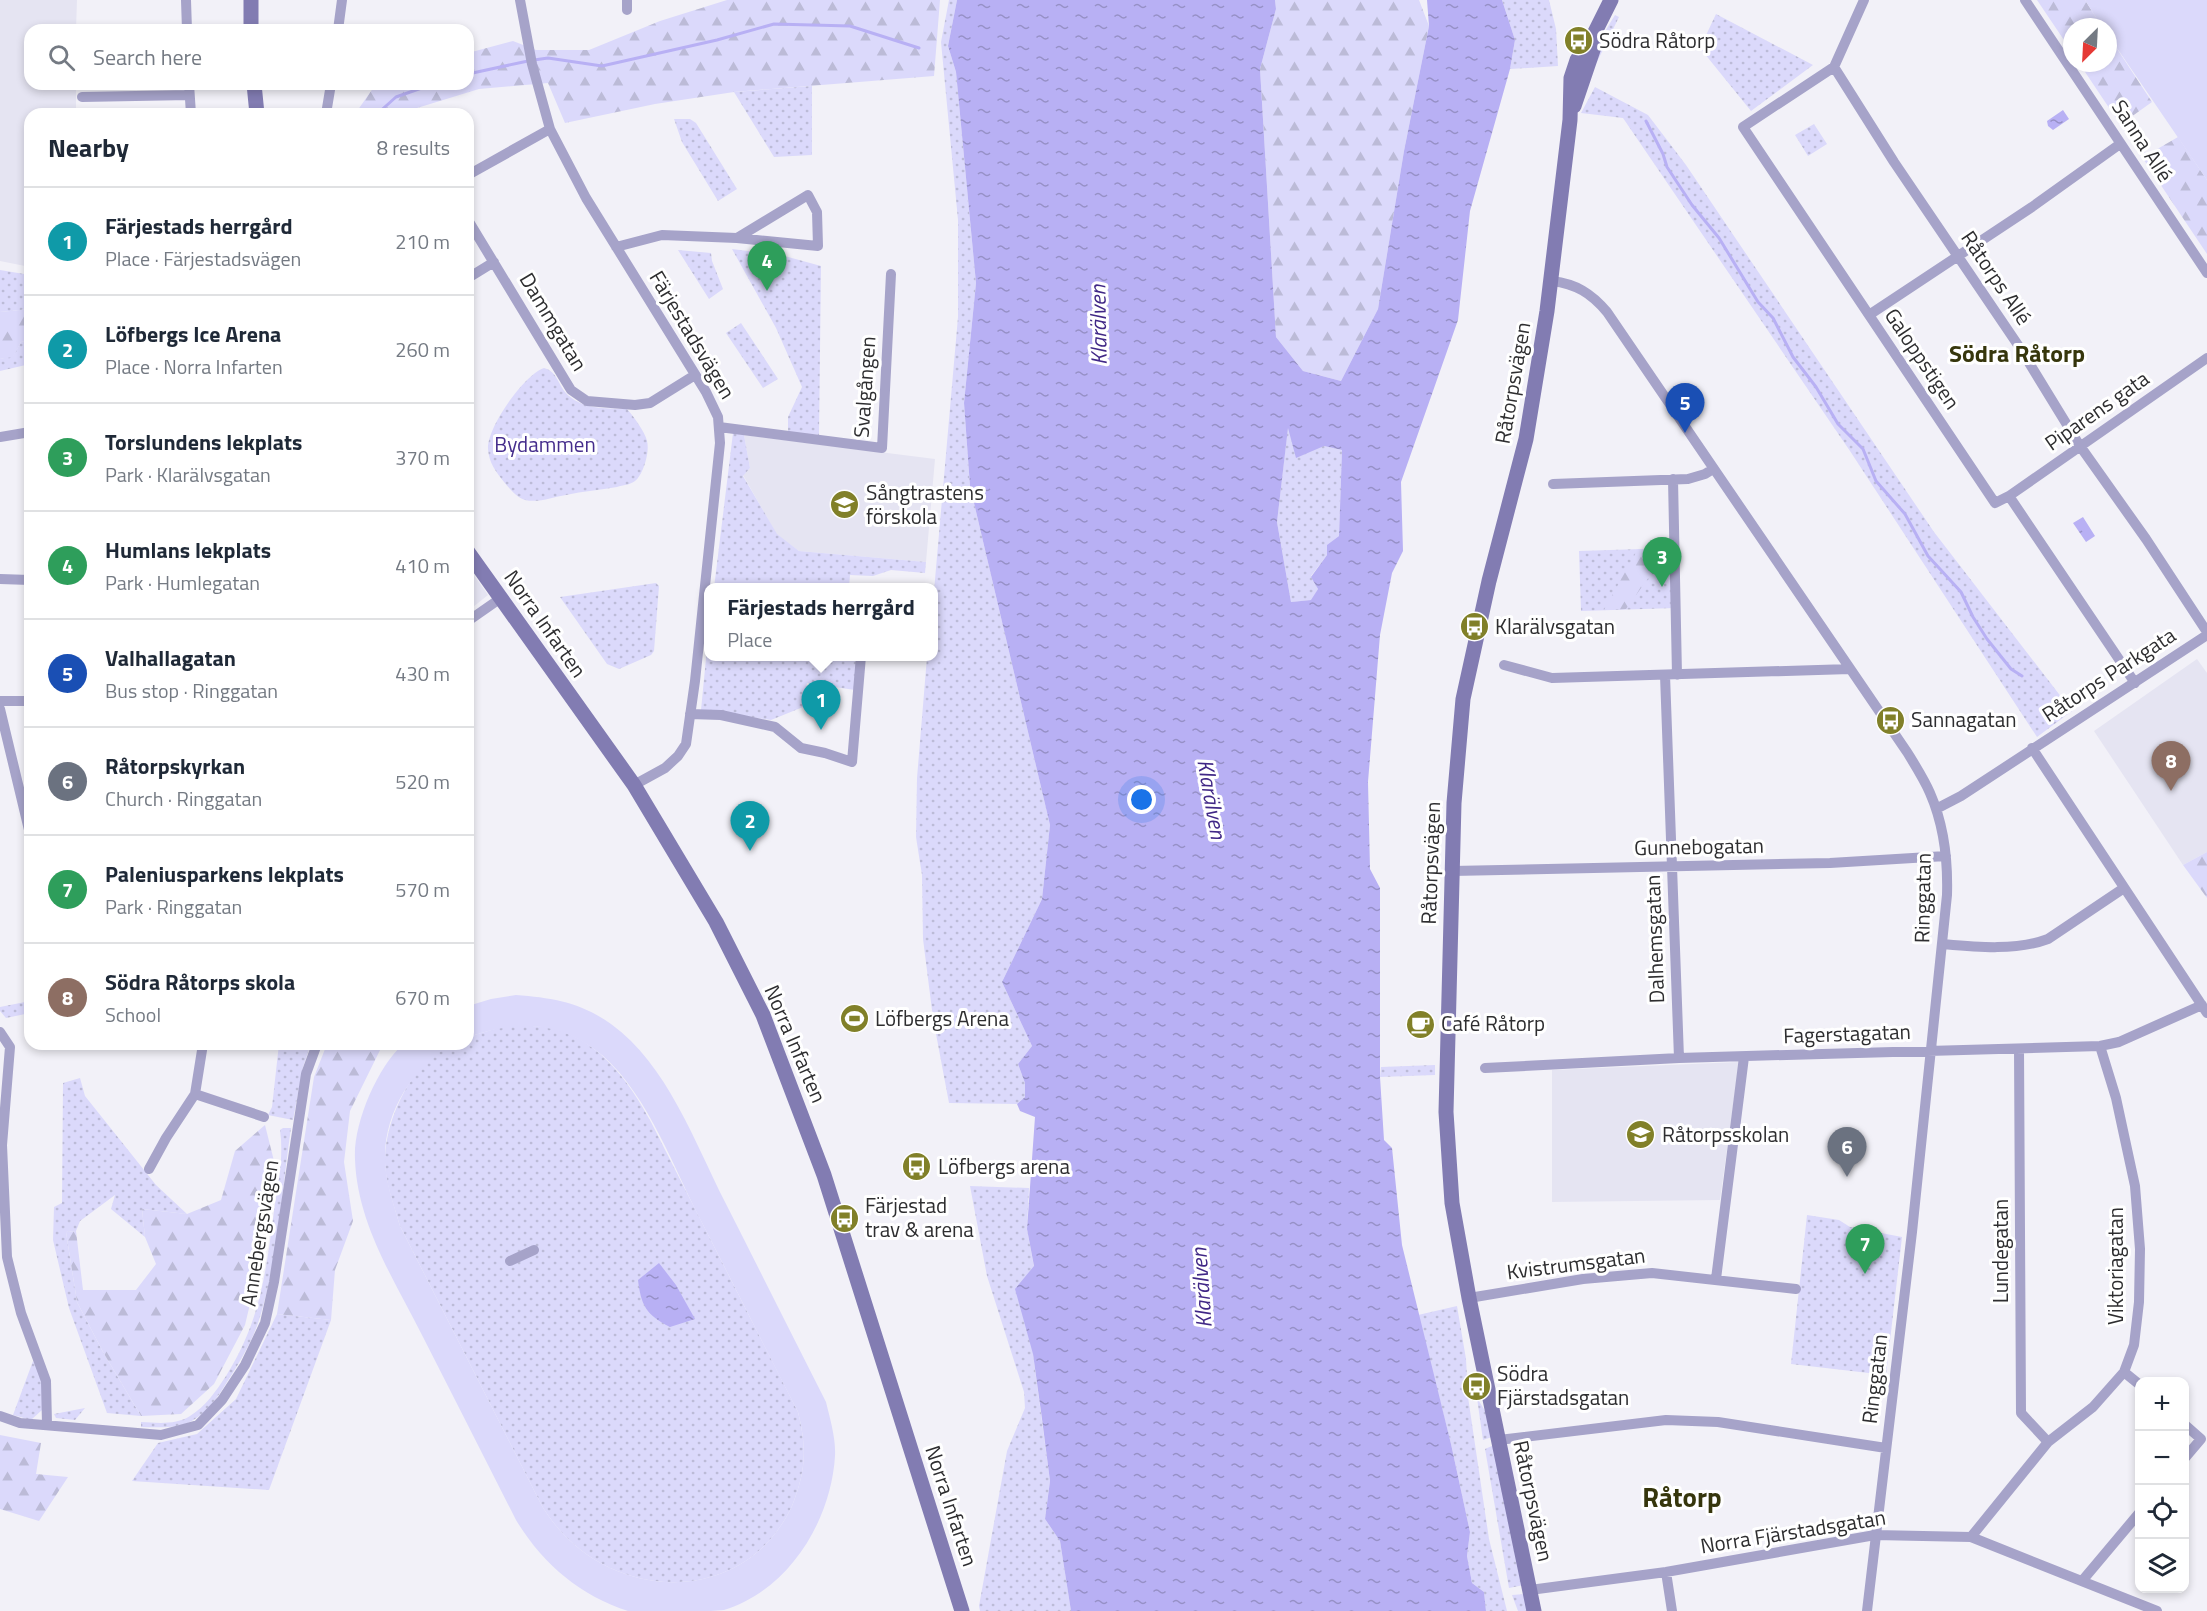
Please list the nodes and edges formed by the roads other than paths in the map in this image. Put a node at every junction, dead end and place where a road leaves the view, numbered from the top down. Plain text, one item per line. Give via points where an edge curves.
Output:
1 (184, 0) edge
2 (251, 0) edge
3 (342, 0) edge
4 (520, 0) edge
5 (1611, 0) edge
6 (1864, 0) edge
7 (2025, 0) edge
8 (186, 24) edge
9 (251, 24) edge
10 (339, 24) edge
11 (1834, 68) junction
12 (176, 90) edge
13 (189, 90) edge
14 (255, 90) edge
15 (330, 90) edge
16 (82, 97) dead end
17 (191, 108) edge
18 (256, 108) edge
19 (327, 108) edge
20 (550, 129) junction
21 (2120, 144) junction
22 (474, 172) edge
23 (474, 230) edge
24 (737, 238) junction
25 (616, 247) junction
26 (1958, 257) junction
27 (494, 262) junction
28 (2207, 273) edge
29 (474, 274) edge
30 (891, 274) dead end
31 (1551, 281) junction
32 (1869, 315) junction
33 (2207, 358) edge
34 (695, 375) junction
35 (719, 428) junction
36 (24, 433) edge
37 (0, 437) edge
38 (2080, 446) junction
39 (1713, 469) junction
40 (1673, 479) junction
41 (1553, 484) dead end
42 (2009, 496) junction
43 (474, 560) edge
44 (0, 579) edge
45 (24, 579) edge
46 (704, 583) edge
47 (704, 587) edge
48 (501, 598) junction
49 (474, 617) edge
50 (2207, 633) edge
51 (861, 661) edge
52 (1504, 665) dead end
53 (1850, 669) junction
54 (1665, 675) junction
55 (1677, 675) junction
56 (2135, 683) junction
57 (0, 701) edge
58 (24, 701) edge
59 (0, 709) edge
60 (690, 714) junction
61 (2032, 748) junction
62 (634, 785) junction
63 (24, 802) edge
64 (1936, 809) junction
65 (1946, 856) junction
66 (1671, 867) junction
67 (1452, 871) junction
68 (2124, 888) junction
69 (1943, 944) junction
70 (2204, 1009) edge
71 (0, 1032) edge
72 (2100, 1046) junction
73 (2019, 1049) junction
74 (201, 1050) edge
75 (315, 1050) edge
76 (1932, 1051) junction
77 (1744, 1057) junction
78 (1679, 1058) junction
79 (1485, 1068) dead end
80 (195, 1094) junction
81 (264, 1117) dead end
82 (149, 1169) dead end
83 (534, 1250) dead end
84 (510, 1261) dead end
85 (1716, 1279) junction
86 (1796, 1289) dead end
87 (1469, 1298) junction
88 (2124, 1372) junction
89 (2135, 1382) edge
90 (0, 1416) edge
91 (47, 1424) junction
92 (2189, 1428) edge
93 (2204, 1438) edge
94 (1499, 1440) junction
95 (2048, 1442) junction
96 (1887, 1448) junction
97 (2189, 1454) edge
98 (2135, 1517) edge
99 (1875, 1535) junction
100 (1971, 1537) junction
101 (1666, 1572) junction
102 (2082, 1581) junction
103 (1530, 1590) junction
104 (962, 1611) edge
105 (1534, 1611) edge
106 (1672, 1611) edge
107 (1867, 1611) edge
108 (2157, 1611) edge

1 - 8 street
2 - 9 street
3 - 10 street
4 - 20 street, Färjestadsvägen
5 - 31 street, Råtorpsvägen via 1571,78 1570,120
6 - 11 street
7 - 21 street, Sanna Allé
11 - 26 street, Råtorps Allé
11 - 32 street, Galoppstigen via 1743,127
12 - 16 street
13 - 17 street
14 - 18 street
15 - 19 street
20 - 22 street
20 - 25 street, Färjestadsvägen
21 - 26 street
21 - 28 street, Sanna Allé
23 - 27 street, Dammgatan
24 - 24 street via 818,246 817,212 808,195
24 - 25 street via 663,234
25 - 34 street, Färjestadsvägen
26 - 32 street
26 - 38 street, Råtorps Allé
27 - 29 street
27 - 34 street, Dammgatan via 571,390 587,401 650,403
30 - 35 street, Svalgången via 882,448
31 - 39 street, Ringgatan via 1577,287 1602,306
31 - 67 street, Råtorpsvägen via 1526,439 1463,699
32 - 42 street, Galoppstigen via 1995,504
33 - 38 street, Piparens gata
34 - 35 street, Färjestadsvägen via 715,409
35 - 46 street, Färjestadsvägen
36 - 37 street
38 - 42 street, Piparens gata
38 - 50 street, Råtorps Allé
39 - 40 street via 1698,477
39 - 53 street, Ringgatan
40 - 41 street
40 - 55 street
42 - 56 street
43 - 48 street, Norra Infarten
44 - 45 street
47 - 60 street, Färjestadsvägen
48 - 49 street
48 - 62 street, Norra Infarten
50 - 56 street, Råtorps Parkgata
51 - 60 street via 852,762 801,748 775,727 721,715
52 - 54 street via 1551,678
53 - 55 street
53 - 64 street, Ringgatan via 1912,760
54 - 55 street
54 - 66 street, Dalhemsgatan
56 - 61 street, Råtorps Parkgata
57 - 58 street
59 - 63 street
60 - 62 street, Färjestadsvägen via 686,744 678,756
61 - 64 street
61 - 68 street
62 - 104 street, Norra Infarten via 716,922 763,1015 824,1175
64 - 65 street, Ringgatan
65 - 66 street, Gunnebogatan
65 - 69 street, Ringgatan
66 - 67 street, Gunnebogatan
66 - 78 street, Dalhemsgatan
67 - 87 street, Råtorpsvägen via 1447,1138 1452,1203
68 - 69 street via 2038,943
68 - 70 street
69 - 76 street, Ringgatan
70 - 72 street, Fagerstagatan
71 - 91 street via 10,1047 2,1145 7,1257 21,1313 46,1380
72 - 73 street, Fagerstagatan
72 - 88 street, Viktoriagatan via 2135,1186 2140,1249 2134,1346
73 - 76 street, Fagerstagatan
73 - 95 street, Lundegatan via 2021,1413
74 - 80 street
75 - 91 street, Annebergsvägen via 306,1074 265,1323 245,1365 222,1400 198,1425 162,1435
76 - 77 street, Fagerstagatan
76 - 96 street, Ringgatan
77 - 78 street, Fagerstagatan
77 - 85 street
78 - 79 street, Fagerstagatan
80 - 81 street
80 - 82 street
83 - 84 street
85 - 86 street, Kvistrumsgatan
85 - 87 street, Kvistrumsgatan via 1652,1273 1583,1279
87 - 94 street, Råtorpsvägen
88 - 89 street
88 - 95 street, Viktoriagatan via 2093,1407
90 - 91 street, Annebergsvägen via 20,1423
92 - 93 street
93 - 97 street
94 - 96 street via 1666,1420 1718,1422
94 - 103 street, Råtorpsvägen
95 - 100 street, Viktoriagatan
96 - 99 street, Ringgatan
98 - 102 street
99 - 100 street, Norra Fjärstadsgatan
99 - 101 street, Norra Fjärstadsgatan
99 - 107 street, Ringgatan
100 - 102 street, Norra Fjärstadsgatan
101 - 103 street, Norra Fjärstadsgatan
101 - 106 street
102 - 108 street, Norra Fjärstadsgatan
103 - 105 street, Råtorpsvägen

